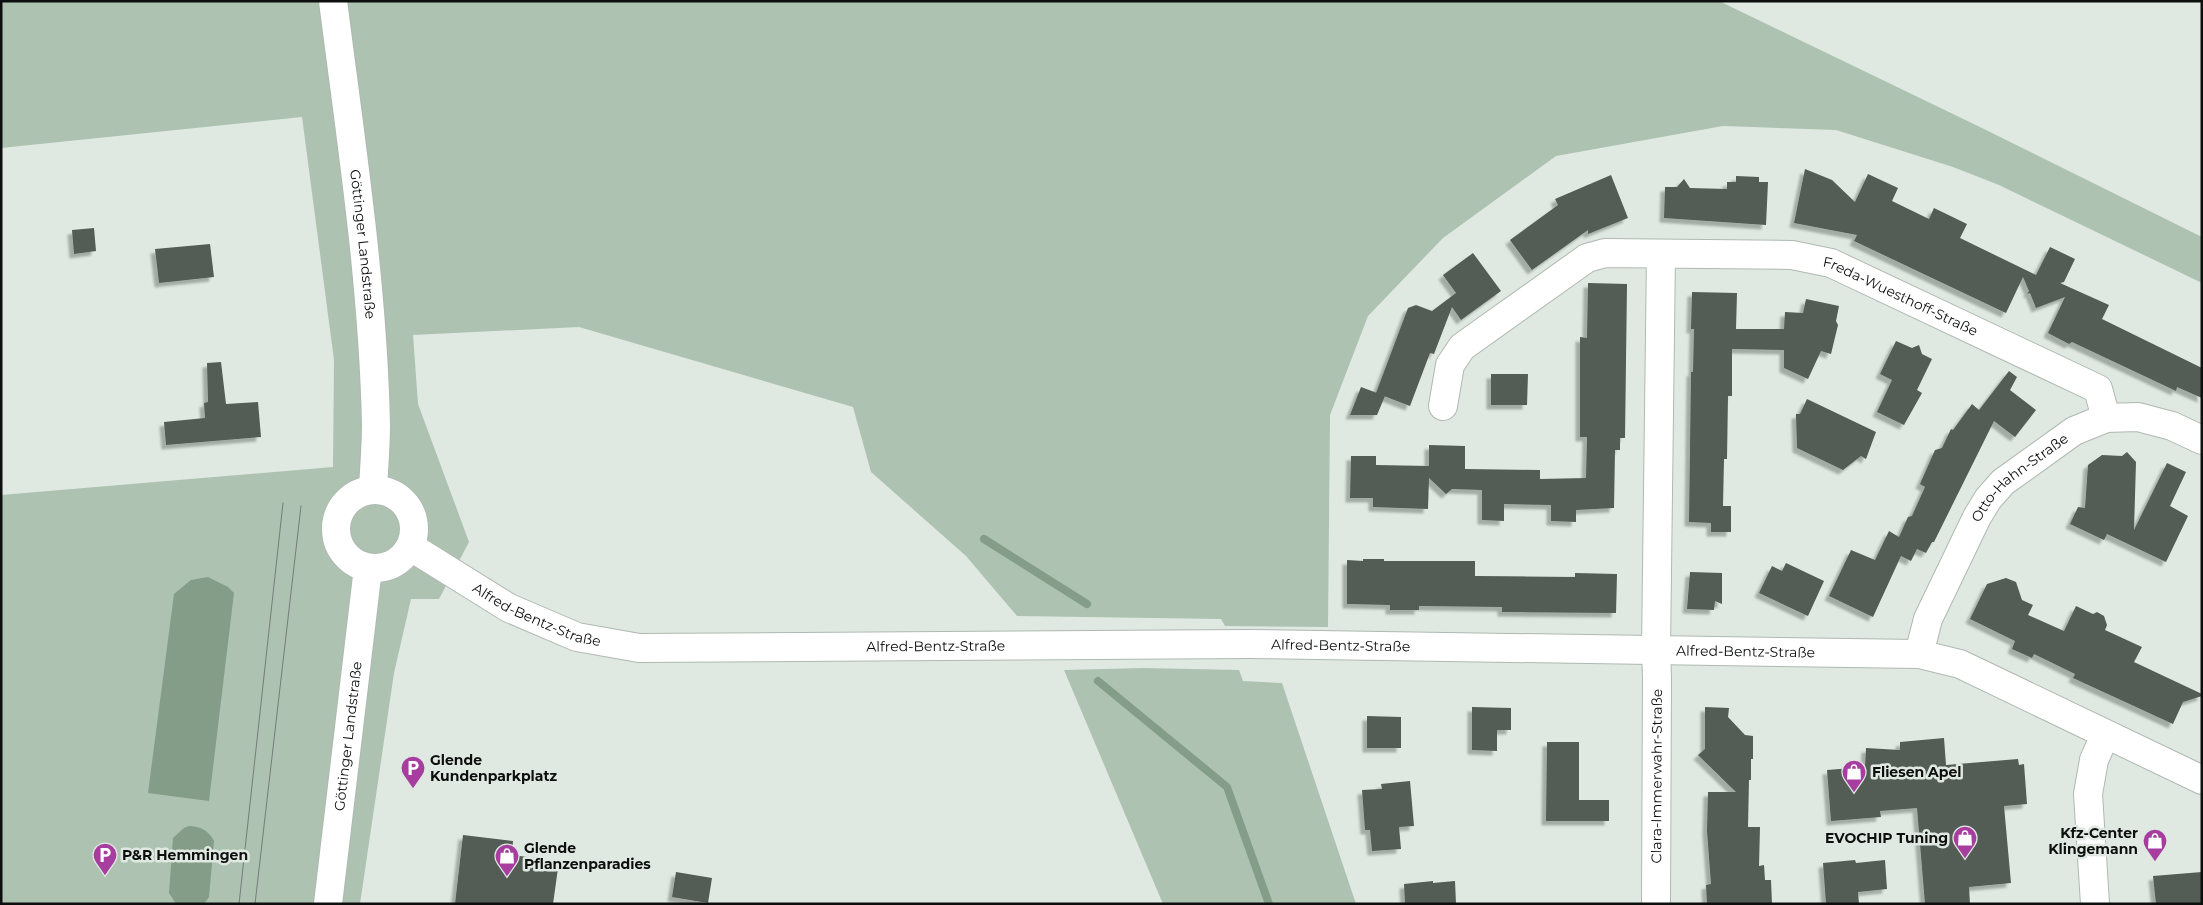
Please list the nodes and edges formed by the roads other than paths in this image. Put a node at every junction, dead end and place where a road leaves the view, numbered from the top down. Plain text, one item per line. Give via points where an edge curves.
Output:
1 (333, 1) edge
2 (1661, 254) junction
3 (1443, 406) dead end
4 (2106, 418) junction
5 (2202, 440) edge
6 (373, 490) junction
7 (411, 547) junction
8 (368, 568) junction
9 (1656, 650) junction
10 (1919, 654) junction
11 (2105, 735) junction
12 (2202, 780) edge
13 (328, 904) edge
14 (1656, 904) edge
15 (2095, 904) edge

1 - 6 street, Göttinger Landstraße via 358,197 373,354 376,426
2 - 3 street, Freda-Wuesthoff-Straße via 1604,252 1587,258 1462,348 1450,366
2 - 4 street, Freda-Wuesthoff-Straße via 1792,255 1831,263 2098,389
2 - 9 street
4 - 5 street, Otto-Hahn-Straße via 2138,417 2172,426
4 - 10 street, Otto-Hahn-Straße via 2074,431 2003,482 1988,499 1928,619
6 - 7 street via 389,492 403,500 412,514 415,530
6 - 8 street via 350,498 337,520 336,533 346,556
7 - 8 street via 398,562 378,569
7 - 9 street, Alfred-Bentz-Straße via 510,608 577,637 639,648 1248,644
8 - 13 street, Göttinger Landstraße
9 - 10 street, Alfred-Bentz-Straße
9 - 14 street, Clara-Immerwahr-Straße
10 - 11 street, Alfred-Bentz-Straße via 1960,664
11 - 12 street, Alfred-Bentz-Straße
11 - 15 street via 2094,760 2088,794

